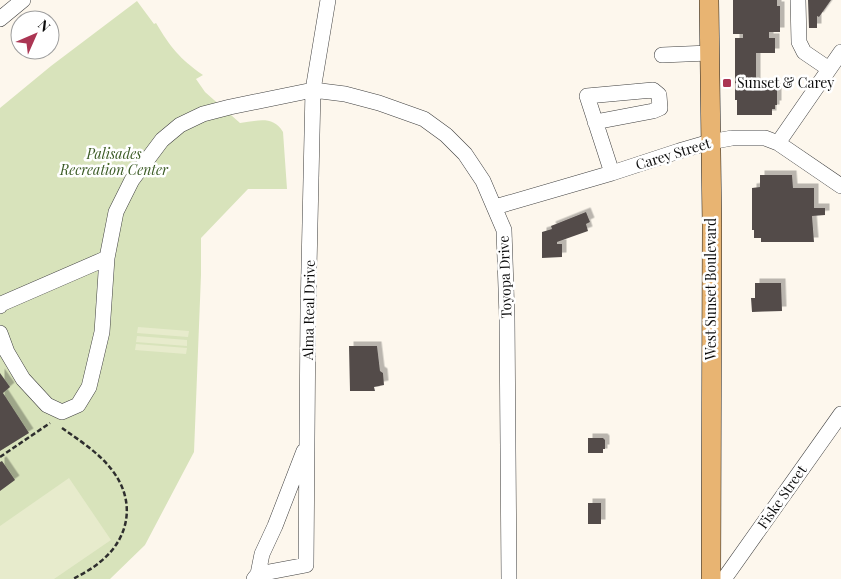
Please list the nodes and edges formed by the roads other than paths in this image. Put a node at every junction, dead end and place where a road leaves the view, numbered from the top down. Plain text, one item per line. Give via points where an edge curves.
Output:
1 (23, 0) edge
2 (328, 0) edge
3 (708, 0) edge
4 (798, 0) edge
5 (0, 19) edge
6 (841, 52) edge
7 (709, 54) junction
8 (662, 56) dead end
9 (829, 69) junction
10 (313, 90) junction
11 (595, 122) dead end
12 (710, 142) junction
13 (778, 143) junction
14 (612, 174) junction
15 (841, 186) edge
16 (495, 207) junction
17 (107, 258) junction
18 (0, 306) edge
19 (0, 333) edge
20 (841, 414) edge
21 (307, 442) junction
22 (306, 572) edge
23 (256, 576) edge
24 (509, 579) edge
25 (711, 579) edge
26 (724, 579) edge

1 - 5 street
2 - 10 street, Alma Real Drive
3 - 7 main road, West Sunset Boulevard
4 - 9 street via 799,42 804,52
6 - 9 street
7 - 8 street
7 - 12 main road, West Sunset Boulevard
9 - 13 street
10 - 16 street, Toyopa Drive via 345,94 424,119 465,154
10 - 17 street, Toyopa Drive via 203,114 180,125 162,140 132,180 116,212
10 - 21 street, Alma Real Drive
11 - 14 street
12 - 13 street, Carey Street via 765,138
12 - 14 street, Carey Street
12 - 25 main road, West Sunset Boulevard
13 - 15 street, Carey Street
14 - 16 street, Carey Street
16 - 24 street, Toyopa Drive via 504,230
17 - 18 street
17 - 19 street, Toyopa Drive via 102,332 89,387 78,405 62,412 47,405 23,379
20 - 26 street, Fiske Street
21 - 22 street, Alma Real Drive
21 - 23 street
22 - 23 street, Alma Real Drive

